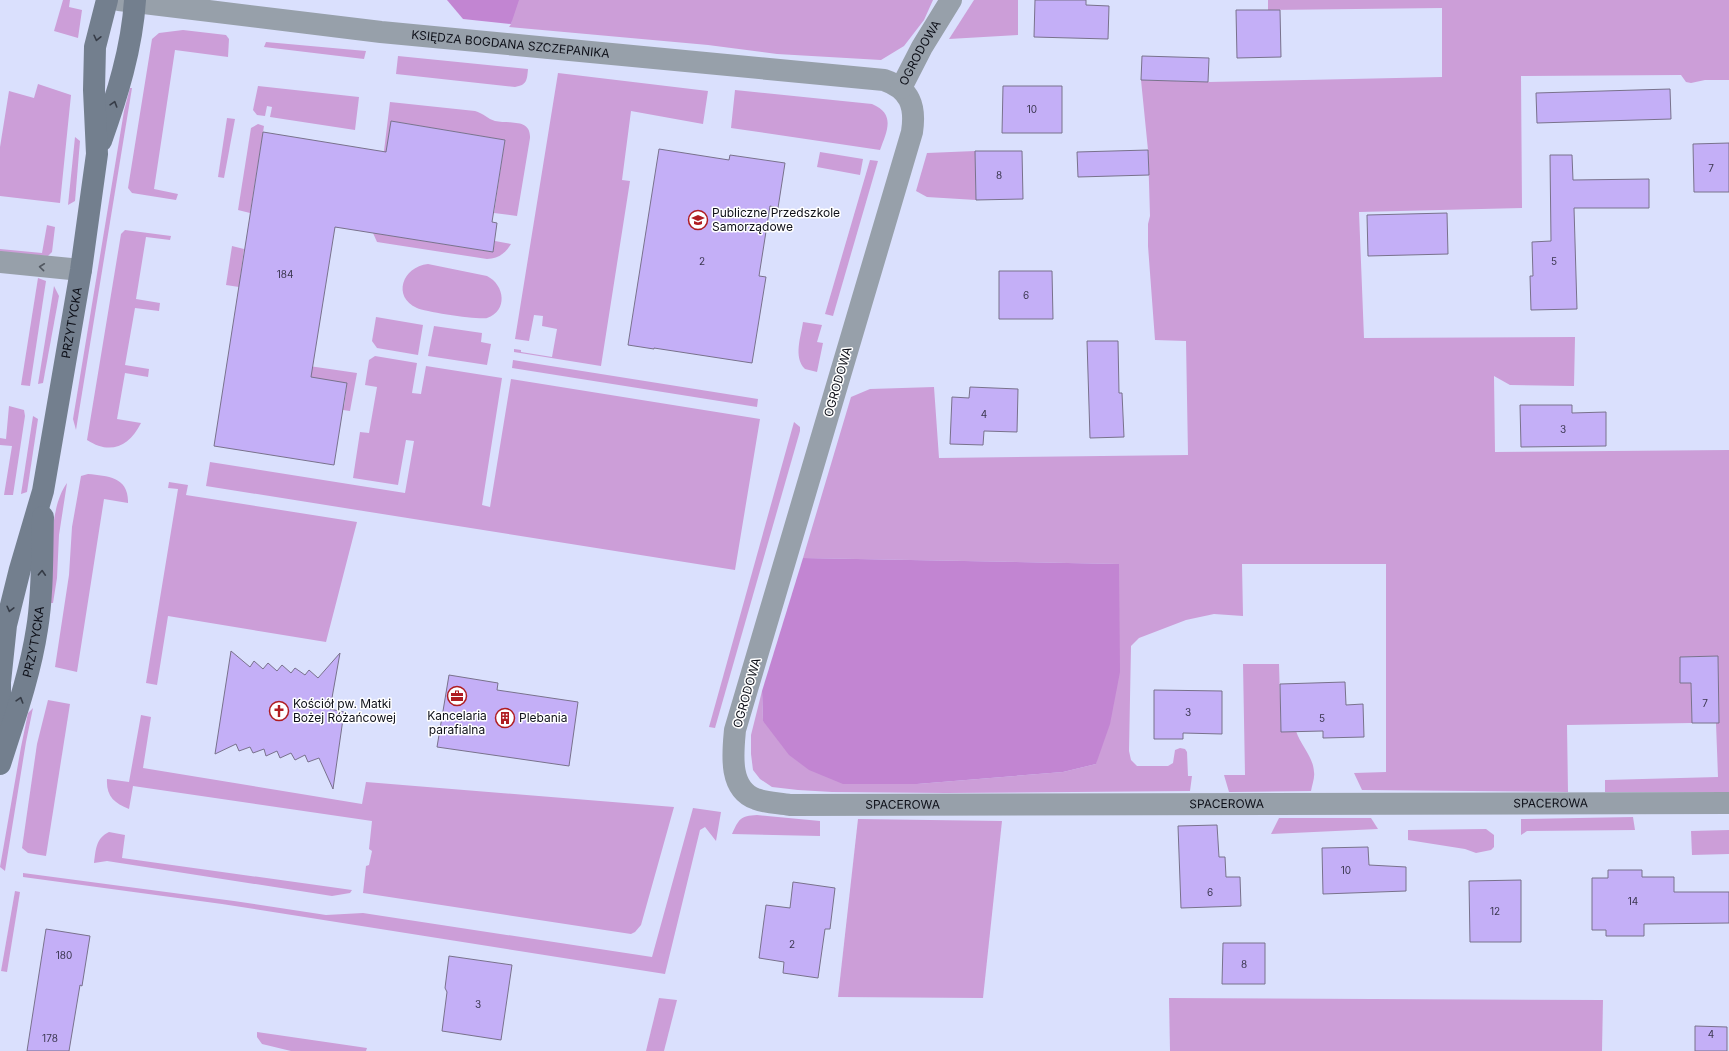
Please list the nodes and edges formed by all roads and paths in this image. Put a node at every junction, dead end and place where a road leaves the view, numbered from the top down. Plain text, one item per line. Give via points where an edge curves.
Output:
1 (107, 0) edge
2 (951, 0) edge
3 (129, 1) edge
4 (901, 88) junction
5 (97, 154) junction
6 (0, 262) edge
7 (81, 270) junction
8 (43, 491) junction
9 (0, 718) edge
10 (0, 764) edge
11 (735, 776) joint
12 (1729, 804) edge

1 -> 5 main road, PRZYTYCKA via 95,46
2 - 4 street, OGRODOWA
3 - 4 street, KSIĘDZA BOGDANA SZCZEPANIKA via 388,33 884,80
5 -> 3 main road, PRZYTYCKA via 115,101 127,52
4 - 11 street, OGRODOWA via 913,108 912,132 735,730 732,759
5 - 7 main road, PRZYTYCKA
7 -> 6 street
7 - 8 main road, PRZYTYCKA
8 -> 9 main road, PRZYTYCKA via 6,625 0,682
10 -> 8 main road, PRZYTYCKA via 25,684 37,629 42,572
11 - 12 street, SPACEROWA via 754,799 790,805

